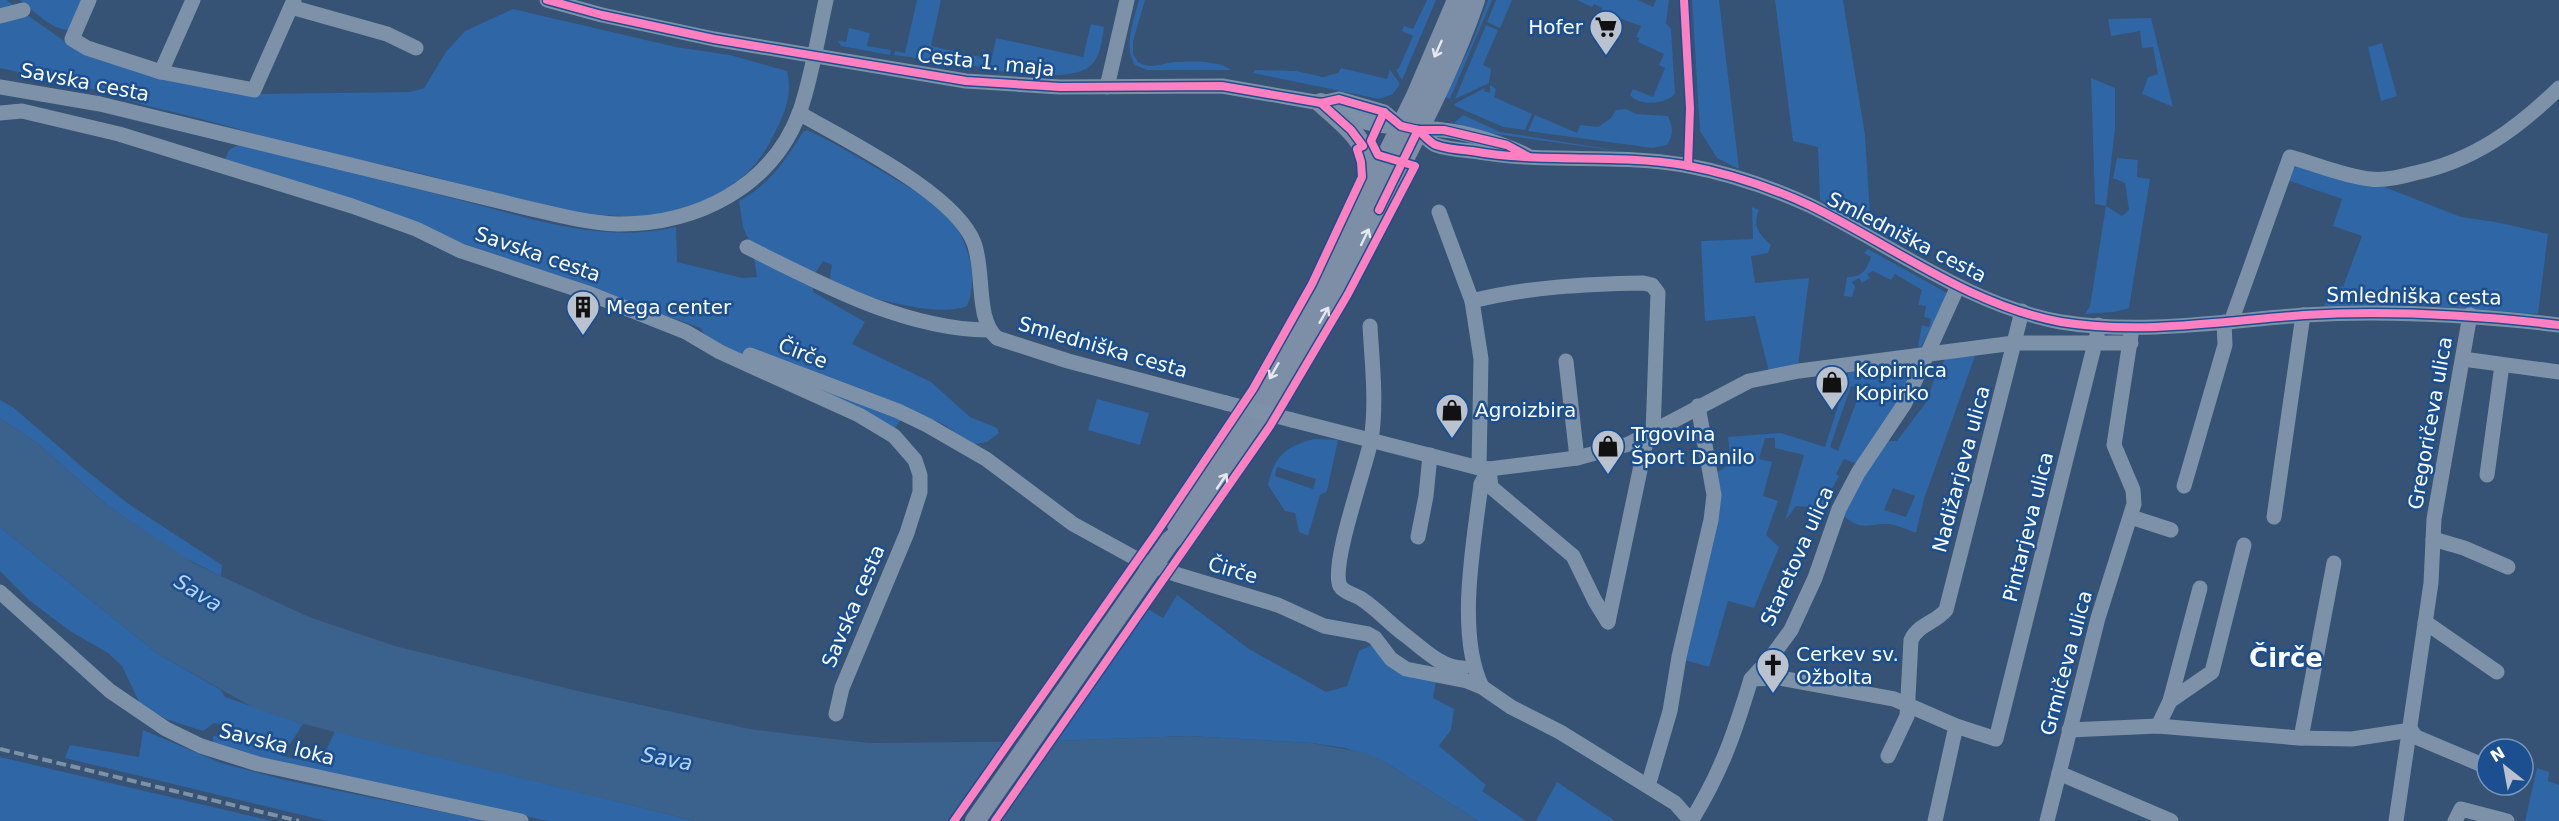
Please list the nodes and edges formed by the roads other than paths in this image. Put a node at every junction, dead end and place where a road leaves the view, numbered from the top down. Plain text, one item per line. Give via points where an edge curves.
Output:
1 (90, 0) edge
2 (193, 0) edge
3 (547, 0) edge
4 (826, 0) edge
5 (1127, 0) edge
6 (1457, 0) edge
7 (1475, 0) edge
8 (292, 3) edge
9 (23, 10) dead end
10 (0, 16) edge
11 (416, 48) dead end
12 (813, 55) junction
13 (161, 72) junction
14 (0, 87) edge
15 (1107, 87) junction
16 (2559, 88) edge
17 (1321, 103) junction
18 (0, 113) edge
19 (799, 113) junction
20 (1410, 128) junction
21 (1370, 189) junction
22 (1439, 212) dead end
23 (747, 247) dead end
24 (1958, 286) junction
25 (1472, 302) junction
26 (2022, 310) junction
27 (2303, 315) junction
28 (2470, 315) junction
29 (2228, 322) junction
30 (2098, 325) junction
31 (1370, 326) dead end
32 (2132, 326) junction
33 (2559, 326) edge
34 (988, 330) junction
35 (2014, 343) junction
36 (2094, 343) junction
37 (2131, 343) junction
38 (720, 352) junction
39 (1928, 355) junction
40 (2463, 359) junction
41 (1566, 361) dead end
42 (2502, 365) junction
43 (2559, 372) edge
44 (1698, 406) junction
45 (1650, 435) junction
46 (1371, 440) junction
47 (1430, 455) junction
48 (1577, 458) junction
49 (1484, 468) junction
50 (2487, 475) dead end
51 (2184, 486) dead end
52 (2131, 517) junction
53 (2274, 517) dead end
54 (2171, 530) dead end
55 (1418, 537) dead end
56 (2433, 539) junction
57 (1170, 541) junction
58 (2244, 545) dead end
59 (2334, 563) dead end
60 (2508, 567) dead end
61 (2200, 588) dead end
62 (0, 592) edge
63 (2425, 622) junction
64 (1469, 666) junction
65 (2497, 672) dead end
66 (1446, 676) junction
67 (1751, 679) junction
68 (1482, 687) junction
69 (2170, 701) junction
70 (1909, 703) junction
71 (836, 714) dead end
72 (1956, 726) junction
73 (2158, 726) junction
74 (2069, 730) junction
75 (2411, 730) junction
76 (2301, 738) junction
77 (1888, 756) dead end
78 (2475, 762) edge
79 (2059, 773) junction
80 (1648, 786) junction
81 (2141, 814) edge
82 (521, 821) edge
83 (975, 821) edge
84 (1691, 821) edge
85 (1935, 821) edge
86 (2047, 821) edge
87 (2171, 821) edge
88 (2396, 821) edge
89 (2455, 821) edge
90 (2507, 821) edge

1 - 13 street via 72,39 87,48
2 - 13 street
3 - 12 street, Cesta 1. maja via 676,32
4 - 12 street, Savska cesta
5 - 15 street
6 -> 20 main road via 1425,76
7 - 20 main road via 1435,101
8 - 11 street via 387,34
8 - 13 street via 254,90
9 - 10 street
12 - 15 street, Cesta 1. maja via 966,81
12 - 19 street, Savska cesta
14 - 19 street, Savska cesta via 100,104 523,207 615,224 670,220 726,199 770,161
15 - 17 street, Cesta 1. maja via 1222,86
16 - 29 street via 2510,132 2439,168 2370,179 2290,157
17 - 20 street, Cesta 1. maja via 1339,99 1384,112
17 - 21 main road via 1363,146 1370,166
18 - 38 street, Savska cesta via 22,111 119,134 352,206 461,251 588,293 686,332
19 - 34 street, Smledniška cesta via 916,183 957,216 974,242 983,287 983,318
20 - 21 main road
20 - 24 street, Smledniška cesta via 1444,130 1507,145 1530,157 1664,162 1740,180 1811,206
57 -> 20 main road via 1197,516 1272,406 1339,289
21 -> 57 main road via 1294,338
22 - 25 street
23 - 34 street via 848,297 957,330
24 - 26 street, Smledniška cesta
24 - 39 street, Staretova ulica
25 - 45 street via 1510,292 1556,287 1652,285 1658,293
25 - 49 street via 1481,359
26 - 30 street, Smledniška cesta via 2062,322
26 - 35 street
27 - 28 street, Smledniška cesta
27 - 29 street, Smledniška cesta
27 - 53 street, Smledniška cesta
28 - 33 street, Smledniška cesta
28 - 40 street, Gregoričeva ulica
29 - 32 street, Smledniška cesta
29 - 51 street via 2225,345
30 - 32 street, Smledniška cesta
30 - 36 street, Pintarjeva ulica
31 - 46 street
32 - 37 street, Grmičeva ulica
34 - 46 street, Smledniška cesta, bridge via 997,338 1068,361
35 - 36 street
35 - 39 street, Smledniška cesta
35 - 70 street, Nadižarjeva ulica via 1946,610 1916,631 1911,640
36 - 37 street
36 - 72 street, Pintarjeva ulica via 1996,739
37 - 52 street, Grmičeva ulica via 2114,445 2133,490
38 - 66 street, Čirče via 748,354 927,425 986,459 1073,524 1132,557 1278,605 1324,626 1368,634 1406,669
38 - 71 street, Savska cesta via 859,415 894,436 921,476 907,533 842,688
39 - 44 street, Smledniška cesta via 1749,381
39 - 67 street, Staretova ulica via 1905,403 1839,509 1815,578 1791,630
40 - 42 street
40 - 56 street, Gregoričeva ulica
41 - 48 street
42 - 43 street
42 - 50 street
44 - 45 street, Smledniška cesta
44 - 80 street via 1714,495 1711,520 1670,711
45 - 48 street, Smledniška cesta
45 - 49 street via 1608,622 1573,556 1491,487
46 - 47 street, Smledniška cesta
46 - 64 street via 1343,548 1341,588 1363,599 1438,660 1453,668
47 - 49 street, Smledniška cesta
47 - 55 street
48 - 49 street, Smledniška cesta
49 - 64 street via 1470,576
52 - 54 street
52 - 74 street, Grmičeva ulica via 2098,618
56 - 60 street, Gregoričeva ulica
56 - 63 street, Gregoričeva ulica
57 - 83 main road, bridge
58 - 69 street via 2212,672
59 - 76 street
61 - 69 street
62 - 82 street, Savska loka via 110,692 166,729 201,746 258,764
63 - 65 street
63 - 75 street, Gregoričeva ulica
64 - 66 street
64 - 68 street
66 - 68 street, Čirče
67 - 70 street via 1780,678
67 - 84 street via 1714,785
68 - 80 street, Čirče
69 - 73 street
70 - 72 street
70 - 77 street, Nadižarjeva ulica
72 - 85 street
73 - 74 street
73 - 76 street
74 - 79 street, Grmičeva ulica
75 - 76 street via 2352,739
75 - 78 street via 2416,737
75 - 88 street, Gregoričeva ulica
79 - 81 street
79 - 86 street, Grmičeva ulica
80 - 84 street, Čirče via 1675,803
81 - 87 street
89 - 90 street via 2461,809

